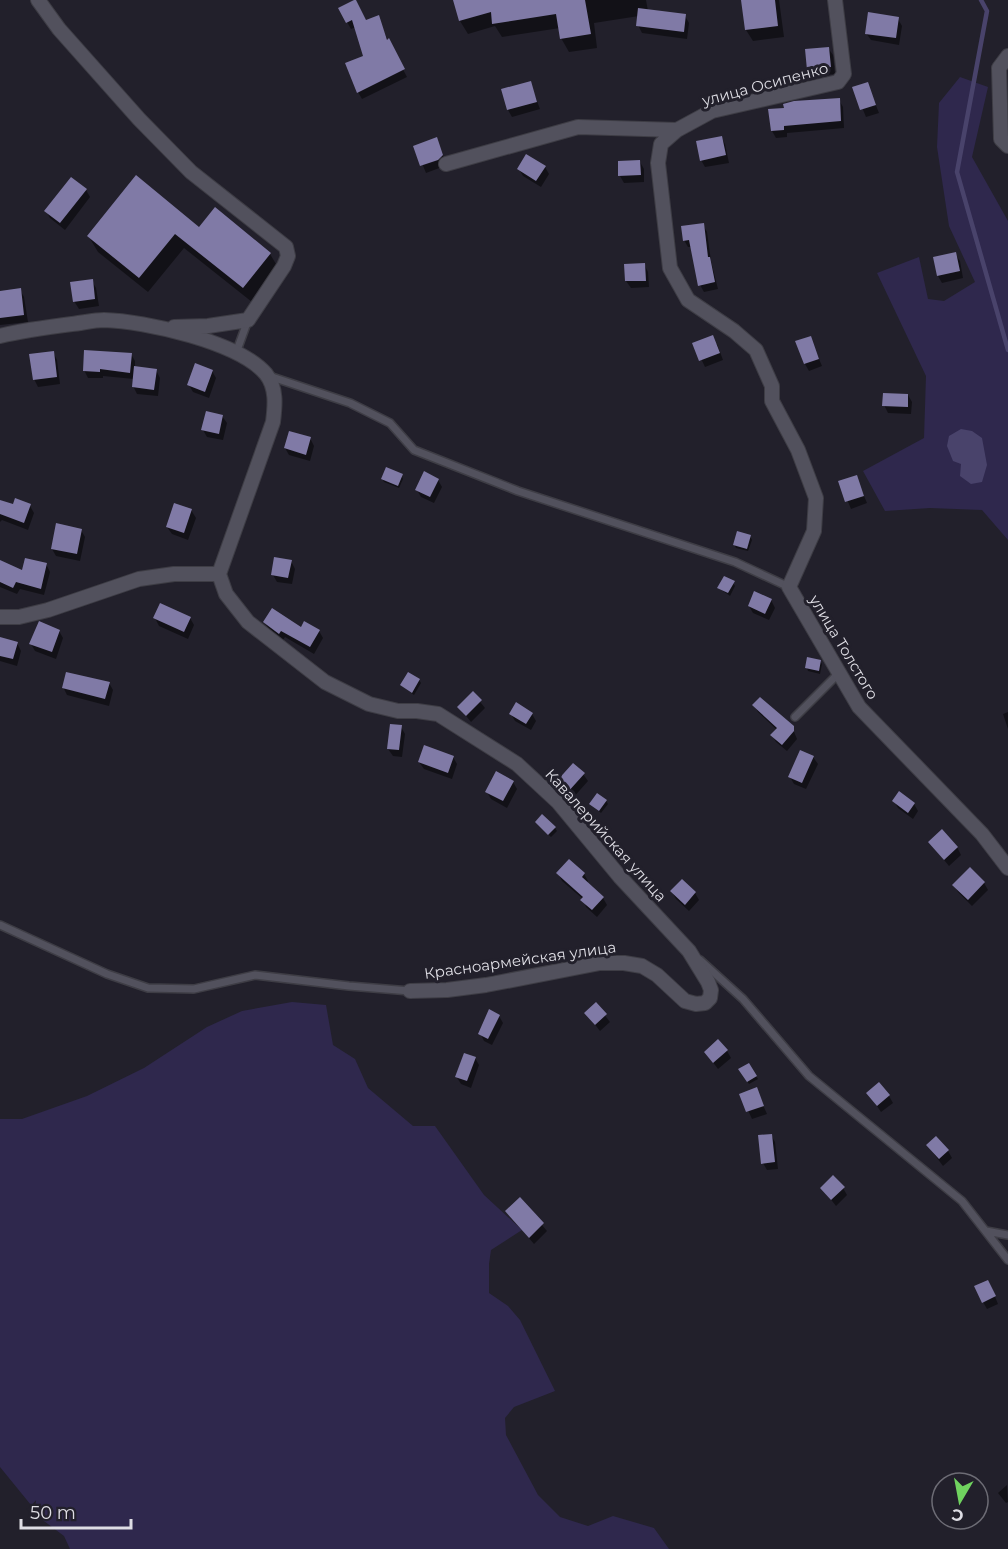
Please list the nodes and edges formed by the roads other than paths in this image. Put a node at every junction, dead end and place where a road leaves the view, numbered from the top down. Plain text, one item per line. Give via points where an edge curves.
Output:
1 (38, 0) edge
2 (835, 0) edge
3 (1008, 56) edge
4 (677, 130) junction
5 (1008, 146) edge
6 (446, 164) dead end
7 (248, 320) junction
8 (154, 327) junction
9 (0, 336) edge
10 (236, 353) junction
11 (267, 375) junction
12 (219, 574) junction
13 (789, 587) junction
14 (0, 617) edge
15 (839, 673) junction
16 (795, 717) dead end
17 (1008, 868) edge
18 (0, 925) edge
19 (690, 951) junction
20 (410, 991) joint
21 (986, 1231) junction
22 (1008, 1235) edge
23 (1008, 1257) edge

1 - 7 street via 139,119 191,172 286,247 284,266
2 - 4 street, улица Осипенко via 844,74 838,82 712,111
3 - 5 street via 999,68 1001,139
4 - 6 street via 578,127
4 - 13 street, улица Толстого via 661,144 658,163 670,268 688,300 756,350 772,386 772,401 798,450 816,498 814,531
7 - 8 street via 208,326
7 - 10 lane
8 - 9 street via 104,320
8 - 10 street
10 - 11 street
11 - 12 street via 276,405 273,422
11 - 13 lane via 350,404 390,423 414,450 518,491 735,562
12 - 14 street via 139,579 48,610
12 - 19 street, Кавалерийская улица via 226,594 248,622 325,682 369,704 438,714 517,764 558,802 620,877
13 - 15 street, улица Толстого
15 - 16 lane
15 - 17 street, улица Толстого via 859,707 982,834
18 - 20 lane via 107,974 148,988 194,989 255,975
19 - 20 street, Красноармейская улица via 711,990 705,1003 685,1001 657,975 642,966 624,963 600,963 447,990
19 - 21 lane via 742,999 809,1076 962,1201
21 - 22 lane
21 - 23 lane

